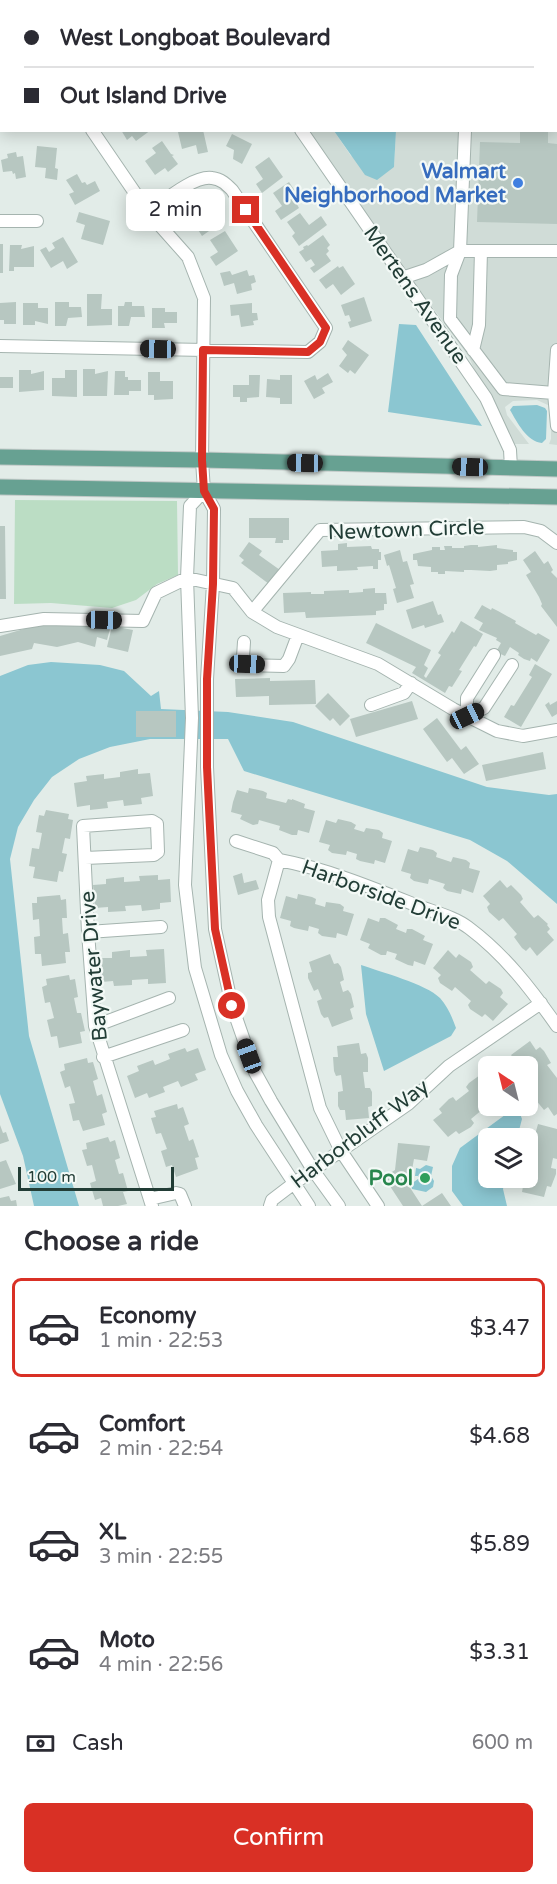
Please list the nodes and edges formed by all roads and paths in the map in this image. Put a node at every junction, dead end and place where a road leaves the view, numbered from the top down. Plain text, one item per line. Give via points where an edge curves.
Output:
1 (93, 132) edge
2 (302, 132) edge
3 (465, 132) edge
4 (148, 212) junction
5 (0, 221) edge
6 (37, 221) dead end
7 (460, 251) junction
8 (480, 251) junction
9 (557, 251) edge
10 (402, 278) junction
11 (0, 346) edge
12 (203, 350) junction
13 (472, 350) junction
14 (557, 350) edge
15 (554, 393) junction
16 (557, 426) edge
17 (0, 457) edge
18 (202, 460) junction
19 (511, 468) junction
20 (557, 469) edge
21 (0, 487) edge
22 (204, 491) junction
23 (557, 497) edge
24 (557, 543) edge
25 (187, 578) junction
26 (213, 584) junction
27 (252, 612) junction
28 (0, 626) edge
29 (298, 635) junction
30 (244, 642) dead end
31 (494, 655) dead end
32 (512, 665) dead end
33 (411, 683) junction
34 (371, 705) dead end
35 (467, 716) junction
36 (557, 730) edge
37 (236, 841) dead end
38 (85, 858) junction
39 (279, 860) junction
40 (161, 927) dead end
41 (88, 932) junction
42 (169, 998) dead end
43 (541, 1003) junction
44 (95, 1026) junction
45 (557, 1026) edge
46 (183, 1030) dead end
47 (103, 1057) junction
48 (340, 1151) junction
49 (313, 1170) junction
50 (293, 1184) junction
51 (151, 1203) edge
52 (185, 1206) edge
53 (270, 1206) edge
54 (309, 1206) edge
55 (339, 1206) edge
56 (378, 1206) edge

1 - 4 street
2 - 10 street, Mertens Avenue
3 - 7 street
4 - 12 street via 188,257 204,298
4 - 12 street via 197,179 211,177 223,181 326,328 320,342 308,352
5 - 6 street
7 - 8 street
7 - 10 street
7 - 13 street via 451,275 450,319
8 - 9 street
8 - 13 street via 479,325
10 - 19 street, Mertens Avenue via 486,398 510,450
11 - 12 street
12 - 18 street
13 - 15 street via 503,389
14 - 15 street
15 - 16 street
17 - 18 main road
18 - 19 main road
18 - 22 street
19 - 20 main road
21 - 22 main road
22 - 23 main road
22 - 25 street via 190,506
22 - 26 street via 214,509
24 - 27 street, Newtown Circle via 541,531 524,527 320,530
25 - 26 street
25 - 28 street via 156,593 143,621 44,619
25 - 50 street via 192,679 185,885 195,968 221,1055 237,1091
26 - 27 street via 233,588
26 - 49 street via 207,767 215,929 232,1006 255,1072
27 - 29 street
29 - 30 street via 284,666 247,664 243,657
29 - 33 street via 378,664
31 - 35 street via 466,698
32 - 35 street via 484,708
33 - 34 street via 404,693
33 - 35 street
35 - 36 street via 497,731 523,736
37 - 39 street via 273,853
38 - 38 street, Baywater Drive via 83,826 152,821 157,824 158,852 154,855
38 - 41 street, Baywater Drive
39 - 43 street, Harborside Drive via 308,865 371,887 467,927 507,961
39 - 48 street, Harborside Drive via 268,900 269,917 320,1108
40 - 41 street
41 - 44 street, Baywater Drive
42 - 44 street
43 - 45 street, Harborside Drive
43 - 48 street, Harborbluff Way via 449,1066 408,1104
44 - 47 street, Baywater Drive
46 - 47 street
47 - 51 street, Baywater Drive
48 - 49 street, Harborbluff Way
48 - 56 street, Harborside Drive
49 - 50 street, Harborbluff Way
49 - 55 street
50 - 53 street, Harborbluff Way
50 - 54 street
51 - 52 street via 176,1193

